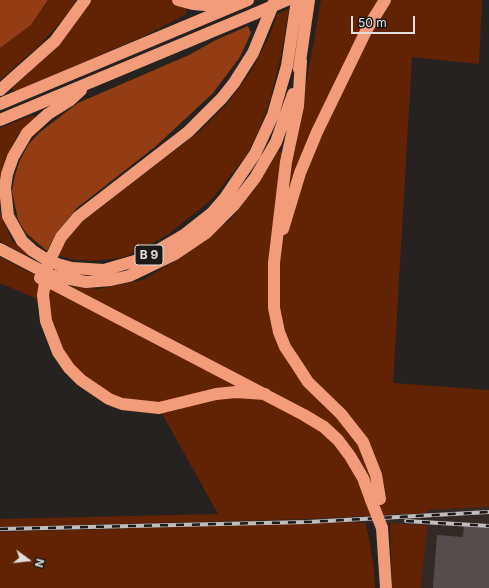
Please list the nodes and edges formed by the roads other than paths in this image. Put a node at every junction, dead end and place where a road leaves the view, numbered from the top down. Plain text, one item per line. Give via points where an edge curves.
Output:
1 (85, 0) edge
2 (178, 0) edge
3 (287, 0) edge
4 (297, 0) edge
5 (310, 0) edge
6 (386, 0) edge
7 (244, 2) edge
8 (273, 3) edge
9 (301, 62) junction
10 (88, 84) junction
11 (0, 90) edge
12 (0, 104) edge
13 (0, 120) edge
14 (0, 249) edge
15 (274, 263) junction
16 (55, 275) junction
17 (265, 394) junction
18 (376, 499) junction
19 (386, 588) edge

1 - 11 highway via 55,41
2 - 7 highway via 199,5
3 - 10 highway, B 9, bridge
4 - 16 highway, B 9 via 287,66 273,115 255,154 212,213 184,235 145,258 104,270 77,269
5 - 9 highway
6 - 15 highway via 367,29 317,132 300,173
7 - 12 highway
8 - 17 highway via 253,53 222,98 188,132 94,203 64,232 52,253 43,295 46,321 58,352 81,380 108,399 122,404 159,408 216,394
9 - 15 highway via 298,106 286,162
9 - 16 highway via 290,105 266,160 245,192 206,233 175,254 129,276 86,282
10 - 13 highway
10 - 16 highway, B 9, bridge via 69,101 48,114 28,133 13,157 7,174 5,188 8,216 22,241 44,258
14 - 16 highway via 41,274
15 - 18 highway via 274,308 285,347 308,382 341,414 363,442 371,458
16 - 17 highway
17 - 18 highway via 304,414 338,440
18 - 19 highway via 382,528

